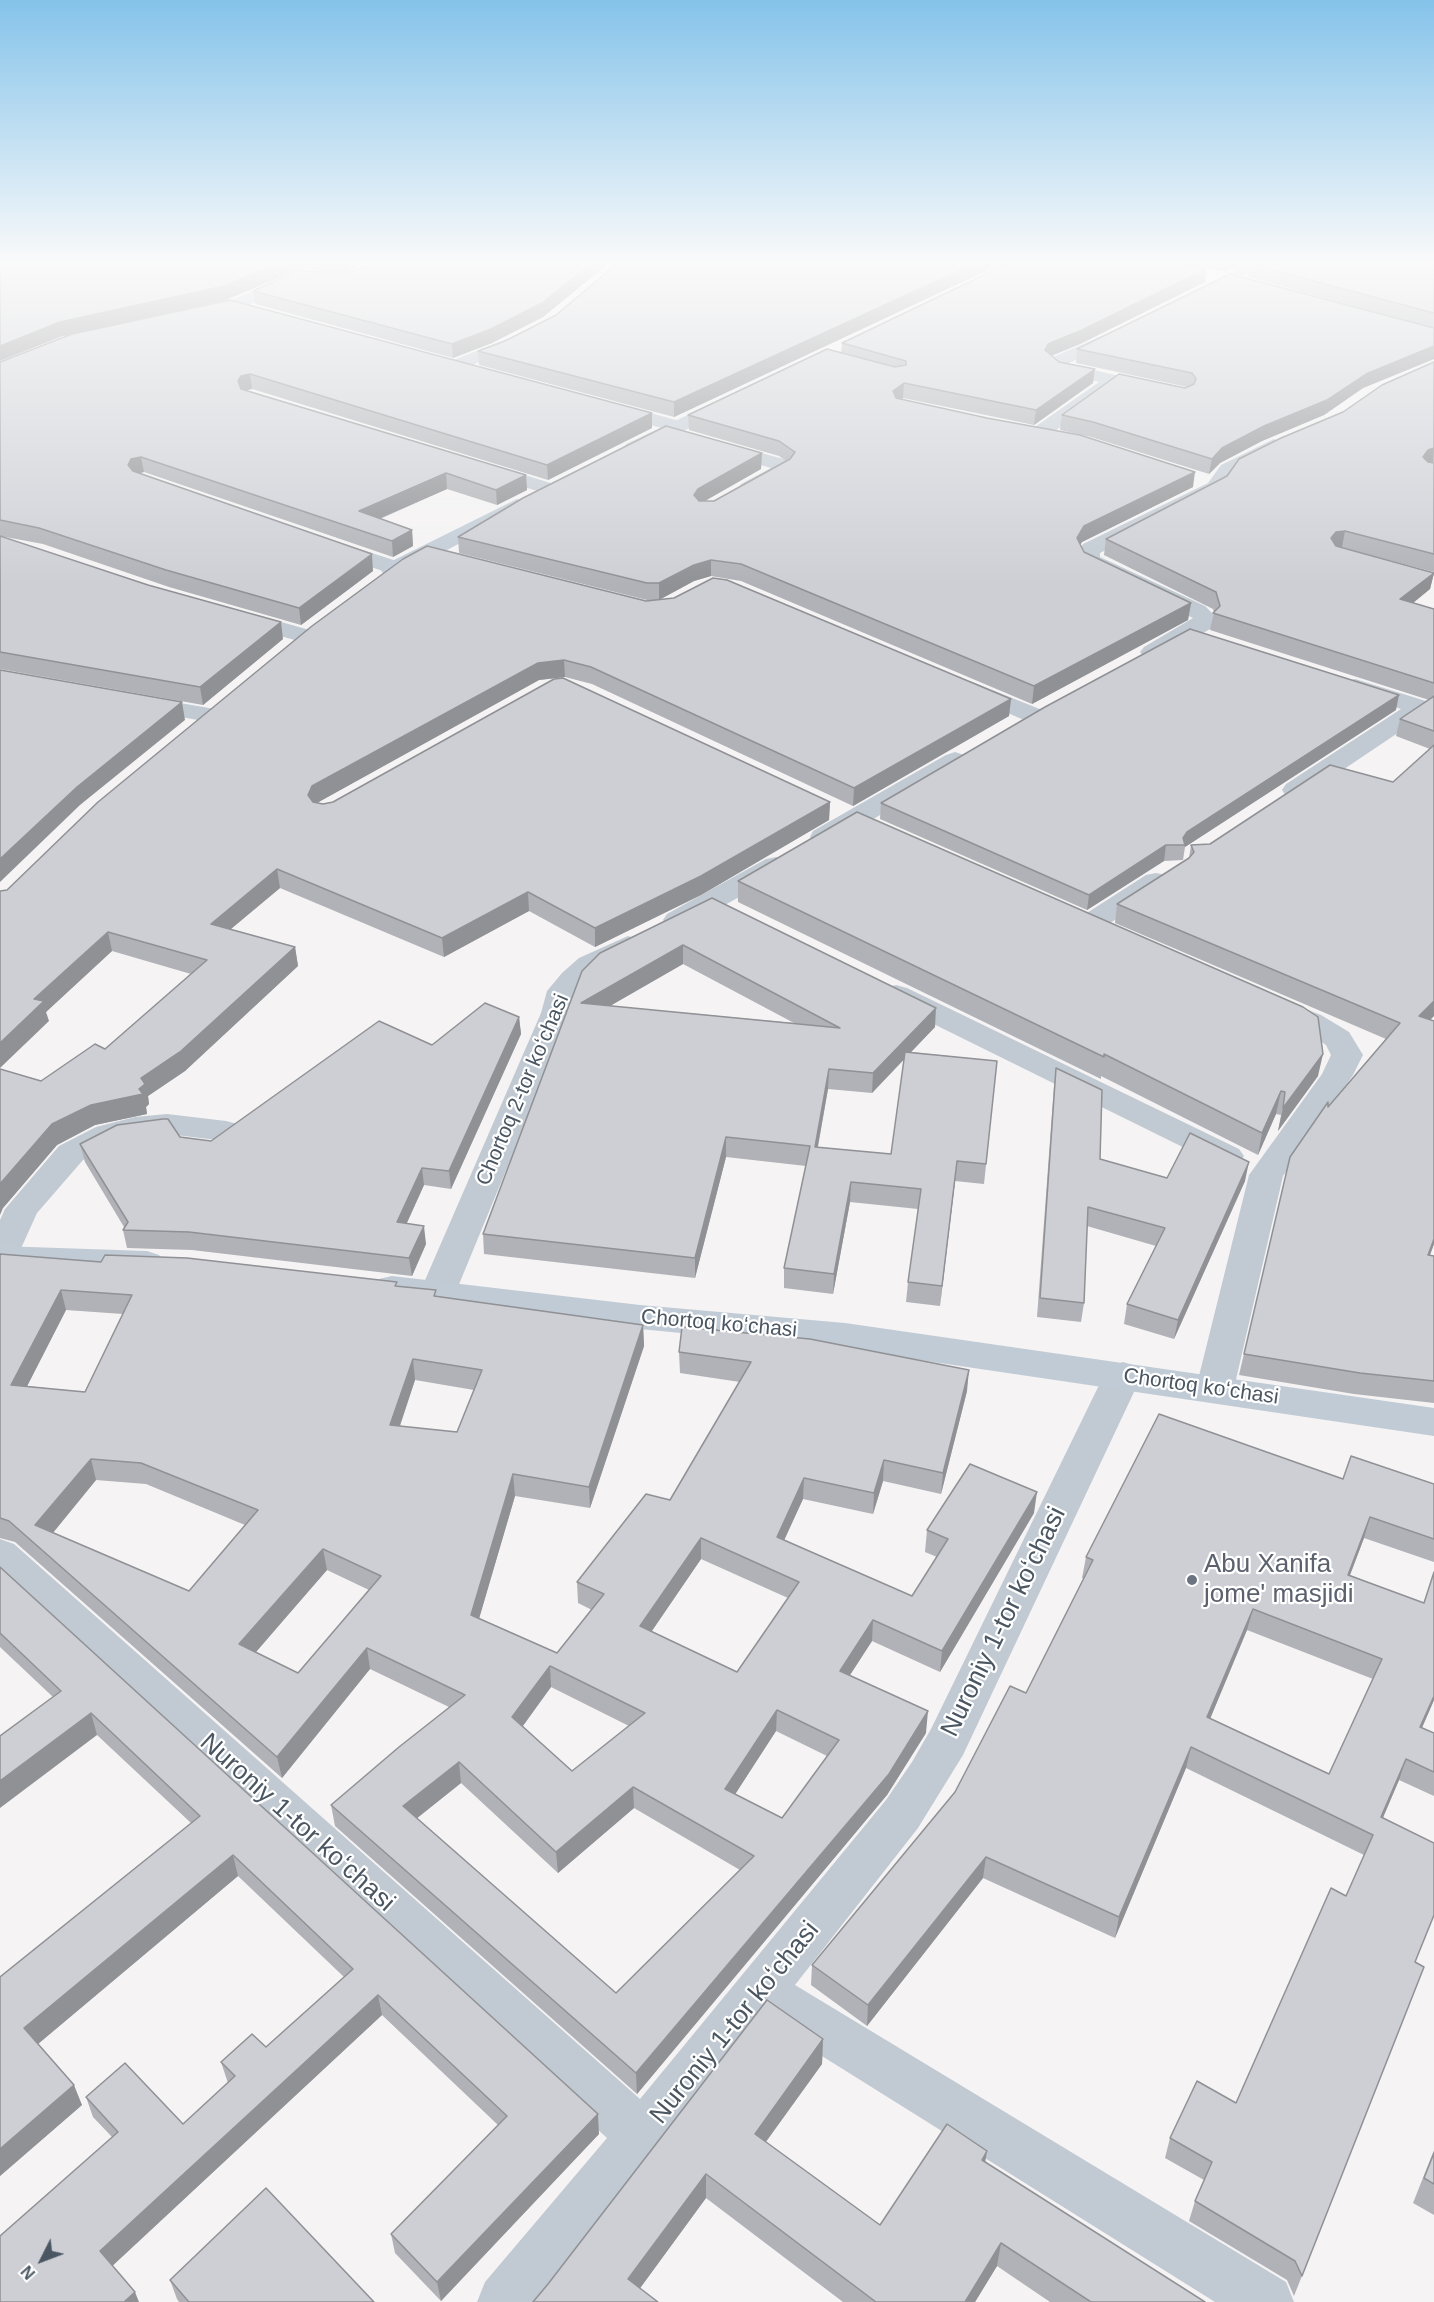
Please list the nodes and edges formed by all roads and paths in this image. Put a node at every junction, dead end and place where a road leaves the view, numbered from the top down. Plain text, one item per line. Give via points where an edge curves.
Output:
1 (472, 369) edge
2 (1064, 369) edge
3 (480, 372) edge
4 (1114, 380) junction
5 (1137, 385) edge
6 (750, 392) edge
7 (595, 404) edge
8 (670, 429) junction
9 (1018, 430) edge
10 (1039, 434) junction
11 (1289, 439) edge
12 (1095, 446) edge
13 (612, 458) edge
14 (461, 462) edge
15 (571, 478) edge
16 (1195, 478) edge
17 (1217, 486) junction
18 (550, 489) junction
19 (727, 500) edge
20 (307, 537) edge
21 (423, 552) junction
22 (456, 561) edge
23 (395, 568) junction
24 (377, 581) edge
25 (215, 610) edge
26 (323, 622) edge
27 (1188, 633) junction
28 (305, 636) junction
29 (1221, 644) edge
30 (287, 651) edge
31 (1126, 666) edge
32 (948, 679) edge
33 (1332, 679) edge
34 (116, 698) edge
35 (1427, 709) edge
36 (209, 715) edge
37 (1003, 733) edge
38 (973, 750) edge
39 (1274, 804) edge
40 (842, 814) junction
41 (885, 833) edge
42 (1175, 869) edge
43 (712, 903) junction
44 (744, 919) edge
45 (1152, 952) edge
46 (872, 981) edge
47 (1257, 998) edge
48 (226, 1131) edge
49 (1266, 1175) junction
50 (1, 1258) edge
51 (180, 1264) edge
52 (355, 1284) edge
53 (437, 1294) junction
54 (1123, 1375) junction
55 (1215, 1388) junction
56 (1434, 1422) edge
57 (0, 1555) edge
58 (762, 1991) junction
59 (644, 2136) junction
60 (505, 2302) edge
61 (1266, 2302) edge

1 - 3 street
2 - 4 street
4 - 5 street
4 - 10 street
6 - 8 main road
7 - 8 street
8 - 13 main road
8 - 19 street via 782,468
9 - 10 street
10 - 12 street
11 - 17 street via 1228,469
14 - 18 street
15 - 18 main road
16 - 17 street
17 - 27 street via 1091,549 1088,555 1102,568 1204,616 1204,623
18 - 21 main road
20 - 23 street
21 - 22 street
21 - 23 main road
23 - 24 main road
25 - 28 street
26 - 28 main road
27 - 29 street
27 - 31 street
28 - 30 main road
32 - 37 street via 1044,710
33 - 35 street
34 - 36 street
35 - 39 street
38 - 40 street, Chortoq 2-tor koʻchasi
40 - 41 street
40 - 43 street, Chortoq 2-tor koʻchasi
42 - 45 street via 1078,919
43 - 44 street
43 - 53 street, Chortoq 2-tor koʻchasi via 588,964 562,991
46 - 49 street
47 - 49 street via 1338,1038 1347,1055
48 - 50 street via 167,1124 135,1127 108,1134 70,1154 22,1209
49 - 55 street
50 - 51 main road
52 - 53 main road, Chortoq koʻchasi
53 - 54 main road, Chortoq koʻchasi via 845,1336
54 - 55 main road, Chortoq koʻchasi
54 - 58 street, Nuroniy 1-tor koʻchasi via 928,1776
55 - 56 main road, Chortoq koʻchasi
57 - 59 street, Nuroniy 1-tor koʻchasi
58 - 59 street, Nuroniy 1-tor koʻchasi
58 - 61 street
59 - 60 street

